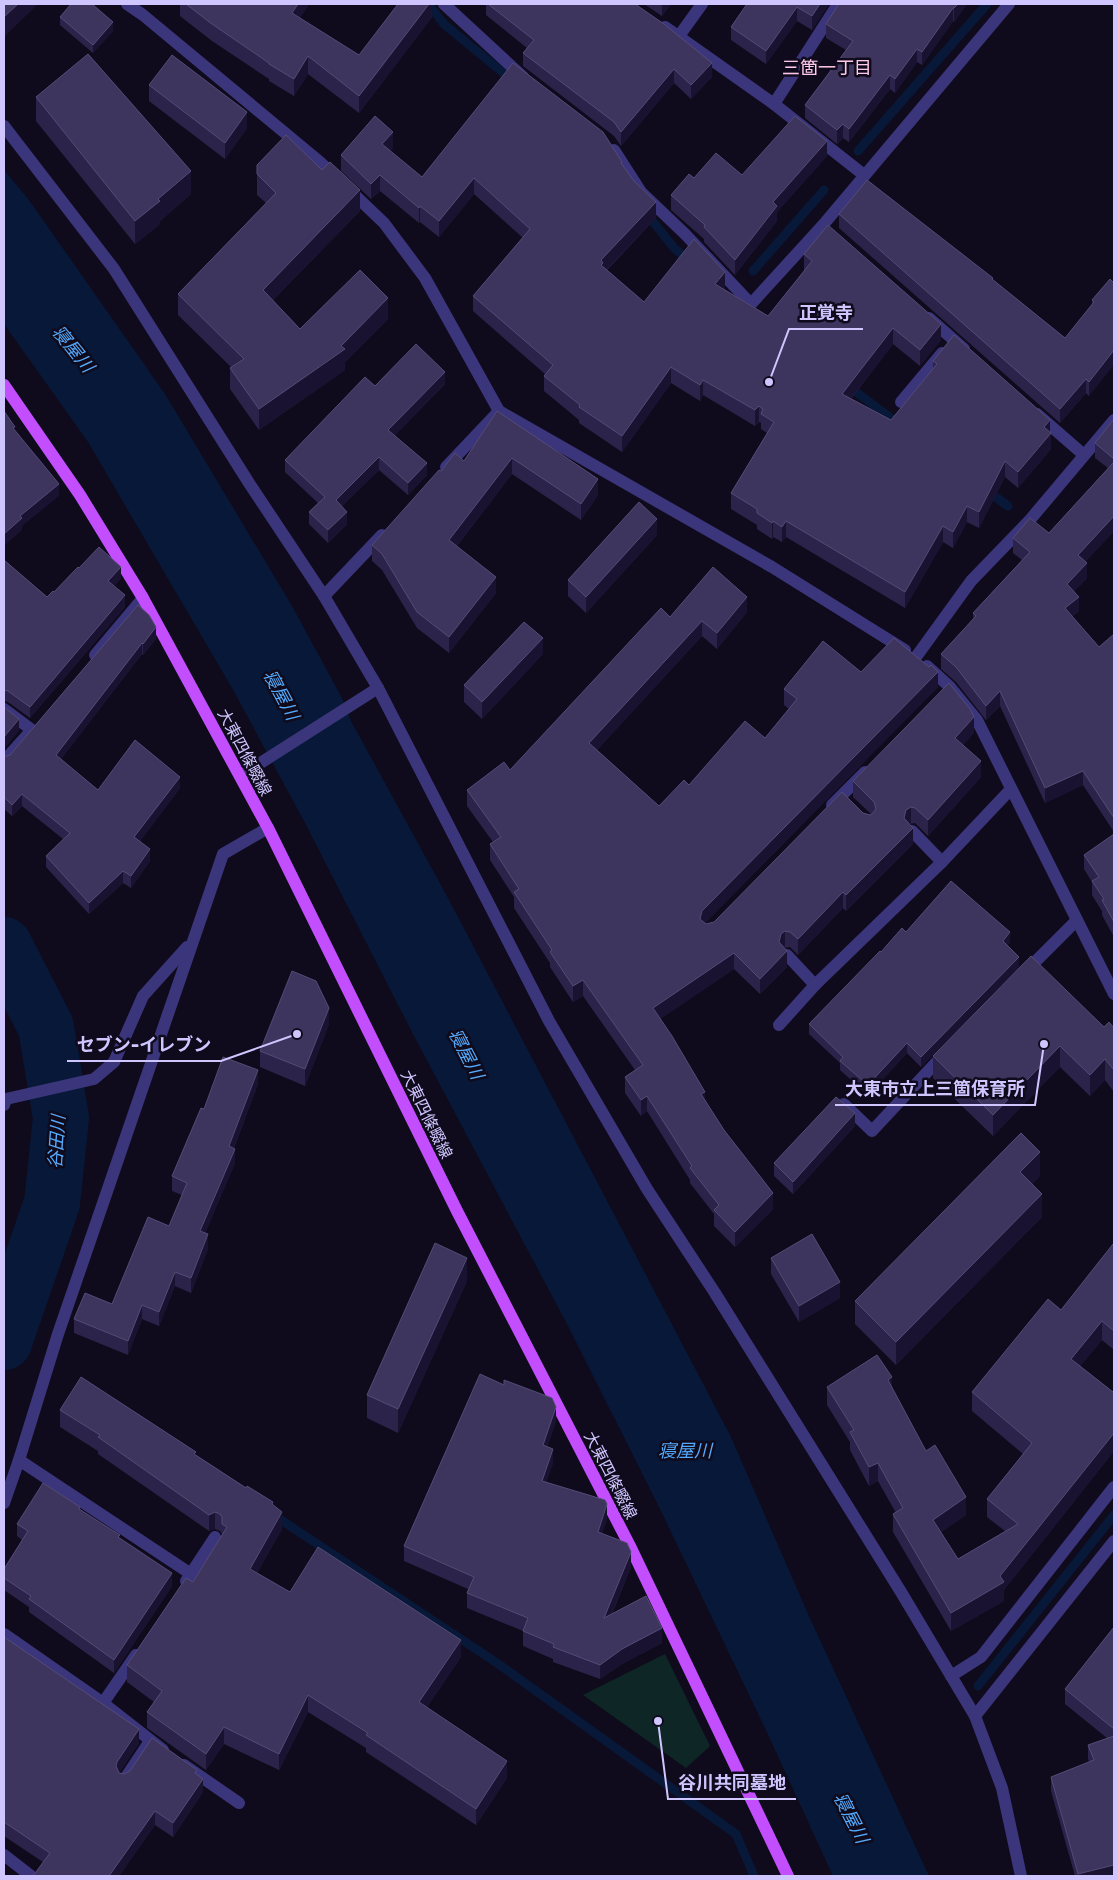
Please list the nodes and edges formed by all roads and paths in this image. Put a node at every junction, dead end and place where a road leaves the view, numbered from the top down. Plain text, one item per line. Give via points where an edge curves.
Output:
1 (127, 4) edge
2 (444, 4) edge
3 (702, 4) edge
4 (838, 4) edge
5 (1009, 4) edge
6 (654, 20) edge
7 (678, 36) junction
8 (535, 86) edge
9 (774, 104) junction
10 (4, 126) edge
11 (609, 142) edge
12 (864, 176) junction
13 (917, 308) edge
14 (953, 339) junction
15 (975, 359) edge
16 (4, 385) edge
17 (902, 402) dead end
18 (1026, 404) edge
19 (499, 411) junction
20 (1114, 420) edge
21 (1084, 454) junction
22 (438, 475) edge
23 (391, 525) edge
24 (324, 596) junction
25 (144, 598) junction
26 (916, 657) junction
27 (88, 664) edge
28 (378, 688) junction
29 (4, 709) edge
30 (4, 761) edge
31 (875, 762) edge
32 (240, 776) junction
33 (1011, 789) junction
34 (827, 810) edge
35 (268, 828) junction
36 (912, 831) edge
37 (942, 862) junction
38 (1077, 920) junction
39 (191, 944) junction
40 (787, 955) edge
41 (1014, 983) edge
42 (815, 985) junction
43 (1114, 994) edge
44 (779, 1025) dead end
45 (952, 1046) edge
46 (844, 1104) edge
47 (4, 1105) edge
48 (19, 1460) junction
49 (1114, 1487) edge
50 (4, 1503) edge
51 (215, 1537) dead end
52 (1114, 1541) edge
53 (191, 1574) junction
54 (180, 1590) edge
55 (4, 1634) edge
56 (142, 1647) edge
57 (951, 1676) junction
58 (103, 1703) junction
59 (975, 1716) junction
60 (150, 1741) junction
61 (124, 1780) edge
62 (239, 1803) dead end
63 (4, 1855) edge
64 (32, 1876) edge
65 (788, 1876) edge
66 (1021, 1876) edge

1 - 19 street via 320,162 384,222 425,278
2 - 8 street
3 - 7 street
4 - 9 street
5 - 12 street
6 - 7 street
7 - 9 street
9 - 12 street
10 - 24 street via 114,269
11 - 12 street via 640,192 686,234 751,304 827,228
13 - 14 street
14 - 15 street
14 - 17 street
16 - 25 main road, 大東四條畷線 via 80,495
18 - 21 street
19 - 22 street
19 - 26 street via 772,567
20 - 21 street
21 - 26 street via 1029,521 971,581
23 - 24 street
24 - 28 street
25 - 27 street
25 - 32 main road, 大東四條畷線
26 - 33 street via 977,720
28 - 32 street
28 - 57 street via 564,1046 647,1189 876,1550
29 - 30 street via 35,726
31 - 34 street via 844,799
32 - 35 main road, 大東四條畷線
33 - 37 street
33 - 38 street
35 - 39 street via 223,854
35 - 65 main road, 大東四條畷線 via 456,1211 631,1548
36 - 37 street
37 - 42 street
38 - 41 street
38 - 43 street
39 - 47 street via 143,996 114,1062 94,1079 23,1094 6,1099
39 - 48 street via 58,1334
40 - 42 street
42 - 44 street
45 - 46 street via 872,1130
48 - 50 street
48 - 53 street
49 - 57 street via 981,1657
51 - 53 street
52 - 59 street
53 - 54 street
55 - 58 street
56 - 58 street
57 - 59 street
58 - 60 street
59 - 66 street via 1002,1788
60 - 61 street
60 - 62 street
63 - 64 street

